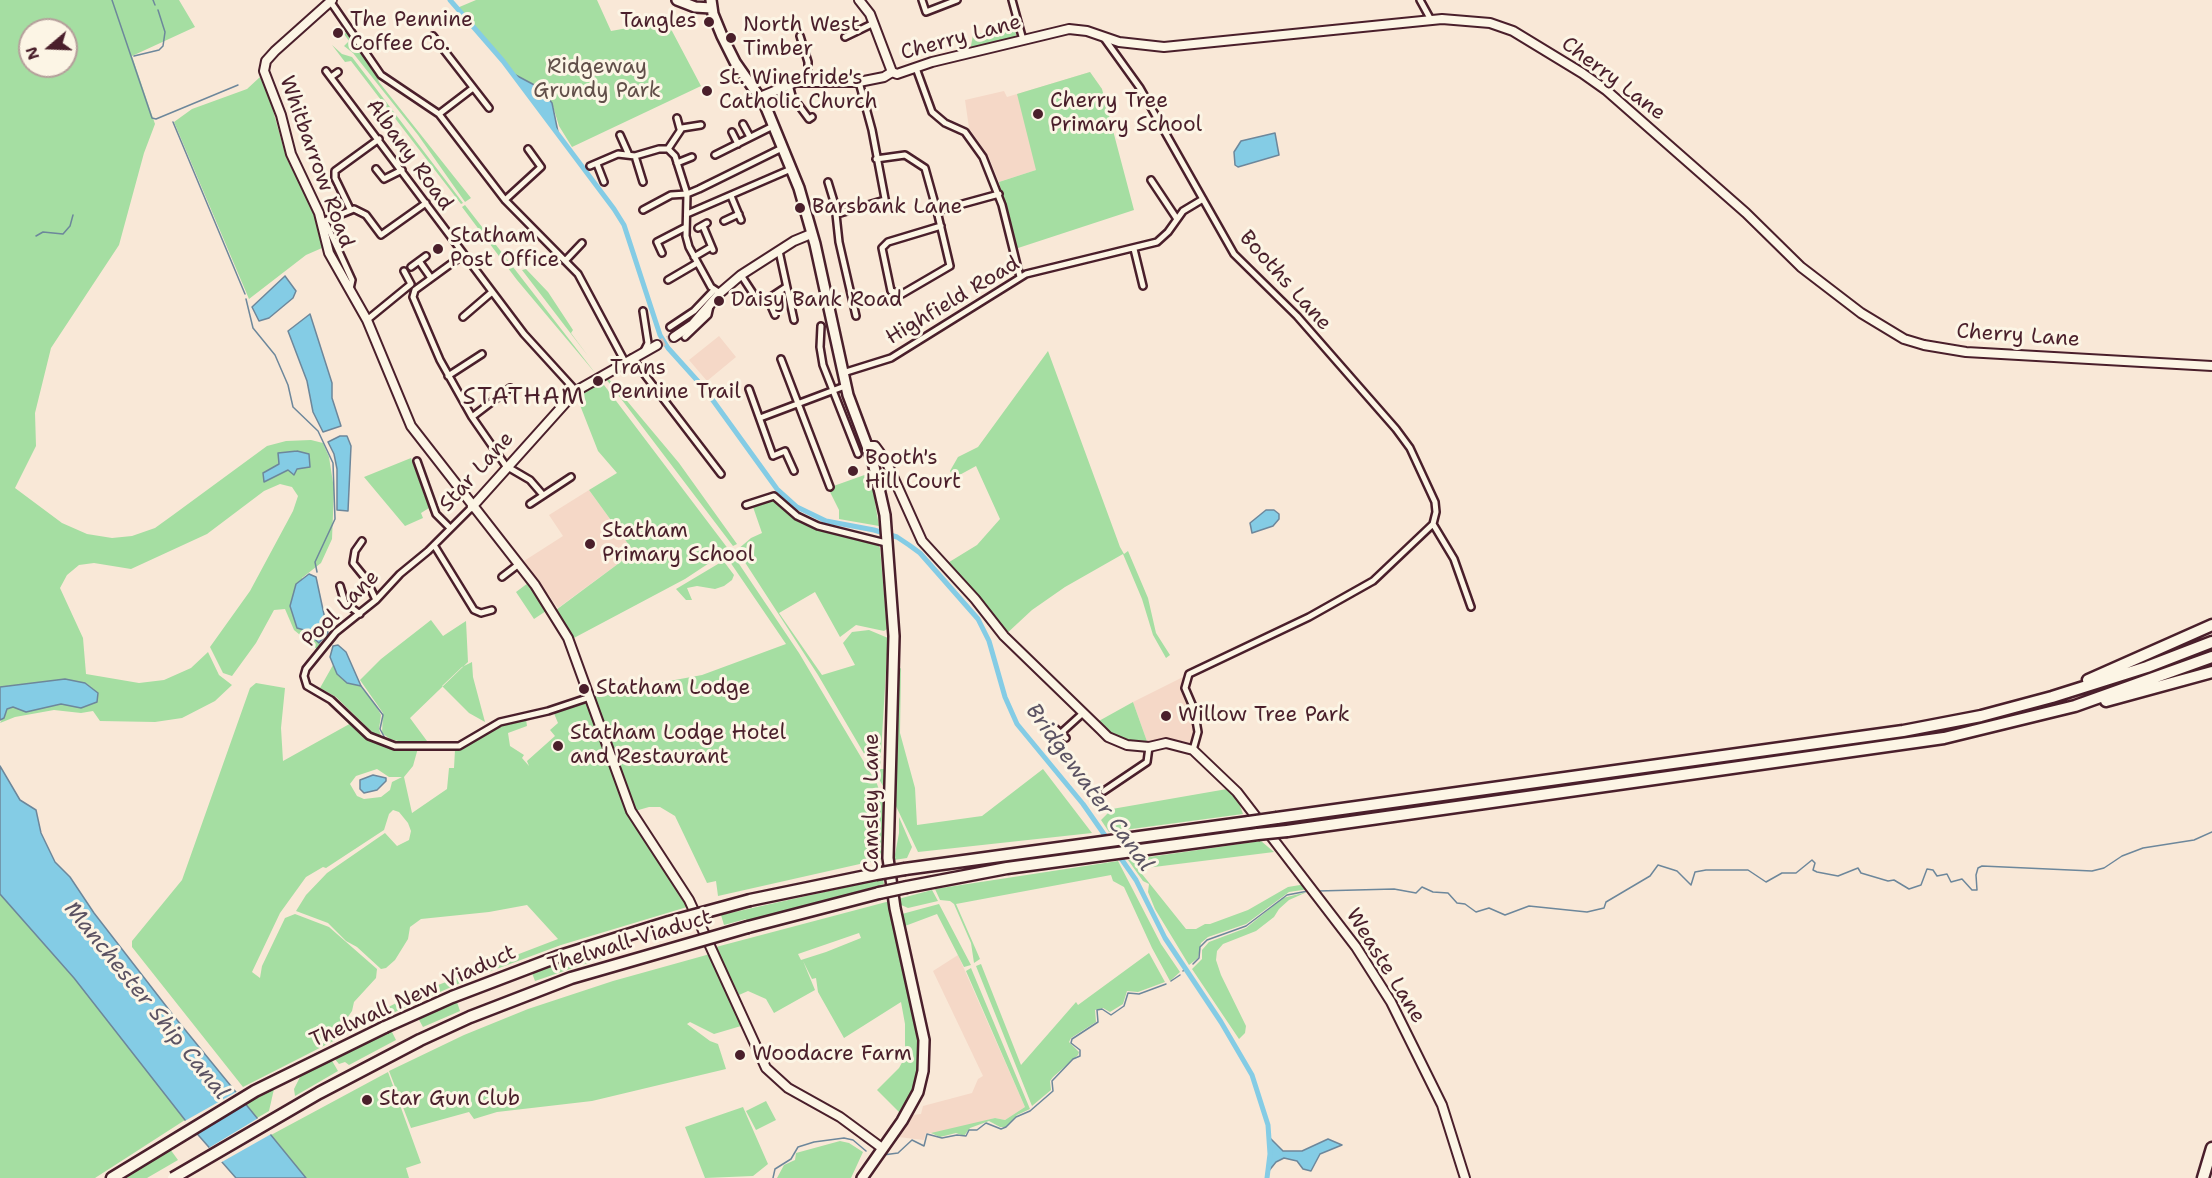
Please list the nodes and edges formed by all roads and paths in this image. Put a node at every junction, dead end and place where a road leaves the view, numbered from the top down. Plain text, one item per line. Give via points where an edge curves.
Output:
1 (677, 0) edge
2 (859, 0) edge
3 (922, 0) edge
4 (957, 0) edge
5 (1012, 0) edge
6 (1420, 0) edge
7 (331, 1) edge
8 (711, 4) edge
9 (1431, 21) junction
10 (874, 24) junction
11 (433, 36) dead end
12 (800, 36) dead end
13 (1102, 36) junction
14 (845, 37) dead end
15 (1023, 40) junction
16 (1119, 42) junction
17 (1113, 51) junction
18 (916, 68) junction
19 (326, 71) dead end
20 (338, 72) dead end
21 (892, 72) junction
22 (331, 77) junction
23 (859, 82) junction
24 (808, 83) junction
25 (789, 84) junction
26 (473, 88) junction
27 (760, 97) junction
28 (489, 108) dead end
29 (439, 114) junction
30 (812, 117) dead end
31 (677, 118) dead end
32 (743, 124) dead end
33 (701, 125) dead end
34 (774, 126) junction
35 (680, 129) junction
36 (732, 132) dead end
37 (620, 135) dead end
38 (750, 137) junction
39 (379, 139) junction
40 (738, 144) junction
41 (782, 148) junction
42 (528, 149) dead end
43 (668, 149) junction
44 (628, 153) junction
45 (715, 155) dead end
46 (635, 156) junction
47 (692, 157) dead end
48 (876, 159) junction
49 (677, 163) junction
50 (375, 169) dead end
51 (791, 169) junction
52 (402, 170) junction
53 (1150, 180) dead end
54 (604, 182) dead end
55 (643, 182) dead end
56 (828, 182) dead end
57 (687, 194) junction
58 (999, 194) junction
59 (731, 195) junction
60 (1203, 199) junction
61 (505, 200) junction
62 (426, 203) junction
63 (350, 209) junction
64 (643, 210) dead end
65 (937, 211) junction
66 (687, 214) junction
67 (837, 214) junction
68 (1177, 219) junction
69 (724, 221) dead end
70 (323, 222) junction
71 (686, 226) junction
72 (703, 226) dead end
73 (941, 226) junction
74 (812, 238) junction
75 (582, 243) dead end
76 (1134, 249) junction
77 (779, 251) junction
78 (662, 253) dead end
79 (463, 255) junction
80 (426, 256) dead end
81 (695, 260) junction
82 (419, 261) junction
83 (565, 261) junction
84 (411, 267) dead end
85 (404, 271) dead end
86 (741, 275) junction
87 (1020, 277) junction
88 (431, 278) junction
89 (668, 280) dead end
90 (1143, 286) dead end
91 (786, 287) junction
92 (717, 291) junction
93 (492, 292) junction
94 (768, 300) junction
95 (711, 306) junction
96 (643, 311) dead end
97 (775, 315) dead end
98 (856, 316) dead end
99 (463, 317) dead end
100 (367, 320) junction
101 (794, 320) dead end
102 (821, 326) dead end
103 (670, 327) dead end
104 (674, 337) tunnel mouth
105 (685, 337) dead end
106 (657, 345) tunnel mouth
107 (644, 351) junction
108 (482, 354) dead end
109 (781, 359) dead end
110 (629, 360) junction
111 (2212, 366) edge
112 (842, 374) junction
113 (448, 376) junction
114 (845, 386) junction
115 (510, 388) dead end
116 (749, 389) dead end
117 (833, 390) junction
118 (576, 391) junction
119 (797, 404) junction
120 (472, 417) junction
121 (760, 418) junction
122 (867, 446) junction
123 (858, 454) dead end
124 (417, 461) dead end
125 (506, 466) junction
126 (794, 471) dead end
127 (722, 476) dead end
128 (571, 477) dead end
129 (830, 487) dead end
130 (543, 495) junction
131 (530, 504) dead end
132 (746, 505) dead end
133 (472, 507) junction
134 (1433, 524) junction
135 (450, 528) junction
136 (886, 538) junction
137 (362, 541) dead end
138 (434, 545) junction
139 (519, 564) junction
140 (503, 577) dead end
141 (340, 586) dead end
142 (376, 600) junction
143 (1471, 607) dead end
144 (492, 610) dead end
145 (360, 615) junction
146 (2212, 625) edge
147 (2212, 642) edge
148 (2212, 657) edge
149 (2212, 672) edge
150 (590, 697) junction
151 (2052, 697) junction
152 (2075, 706) junction
153 (1083, 713) junction
154 (1061, 733) dead end
155 (1149, 747) junction
156 (1193, 750) junction
157 (1104, 791) dead end
158 (882, 1148) junction
159 (2212, 1148) edge
160 (112, 1178) edge
161 (173, 1178) edge
162 (862, 1178) edge
163 (1465, 1178) edge
164 (2203, 1178) edge

1 - 8 main road via 694,8
2 - 10 street
3 - 4 street via 926,12
5 - 15 street
6 - 9 street
7 - 29 street via 381,75
7 - 70 street, Whitbarrow Road via 274,51 264,69 291,154
8 - 27 main road, Camsley Lane via 735,62
9 - 16 street, Cherry Lane via 1253,36 1189,46
9 - 111 street, Cherry Lane via 1467,19 1490,23 1513,31 1582,73 1703,173 1809,273 1861,313 1904,339 1966,352
10 - 14 street
10 - 21 street
11 - 26 street
12 - 24 street via 808,62
13 - 15 street, Cherry Lane via 1069,29
13 - 16 street, Cherry Lane
13 - 17 street, Booths Lane
15 - 18 street, Cherry Lane
16 - 17 street
17 - 60 street, Booths Lane via 1140,88
18 - 21 street, Cherry Lane
18 - 58 street via 932,112 970,136
19 - 22 street, Albany Road
20 - 22 street
21 - 23 street, Cherry Lane
22 - 39 street, Albany Road
23 - 24 street, Cherry Lane
23 - 48 street
24 - 25 street, Cherry Lane
25 - 27 street, Cherry Lane
25 - 30 street via 792,96 808,119
26 - 28 street
26 - 29 street
27 - 34 main road, Camsley Lane
29 - 61 street
31 - 35 street
32 - 38 street
33 - 35 street
34 - 38 street
34 - 41 main road, Camsley Lane
35 - 43 street
36 - 40 street
37 - 44 street
38 - 40 street
39 - 52 street, Albany Road
39 - 63 street via 335,171
40 - 45 street
41 - 51 main road, Camsley Lane
41 - 57 street
42 - 61 street via 542,168
43 - 46 street
43 - 49 street
44 - 46 street
44 - 54 street via 594,165
46 - 55 street
47 - 49 street
48 - 65 street via 900,154 920,163
48 - 67 street via 885,202
49 - 57 street
50 - 52 street via 384,179
51 - 59 street
51 - 74 main road, Camsley Lane
52 - 62 street, Albany Road
53 - 68 street
56 - 67 street
57 - 64 street via 671,195
57 - 66 street
58 - 65 street
58 - 87 street
59 - 66 street
59 - 69 street via 740,217
60 - 68 street, Highfield Road
60 - 134 street, Booths Lane via 1234,254 1297,316 1410,448 1432,491 1436,513
61 - 83 street
62 - 63 street via 381,235 366,215
62 - 79 street, Albany Road
63 - 70 street
65 - 73 street
66 - 71 street
67 - 98 street via 839,242
68 - 76 street, Highfield Road via 1156,242
70 - 100 street, Whitbarrow Road via 329,253
71 - 78 street via 657,242
71 - 81 street
72 - 81 street via 712,248
73 - 73 street via 950,266 902,294 891,291 882,248 888,242
74 - 77 street
74 - 112 main road, Camsley Lane
75 - 83 street
76 - 87 street, Highfield Road
76 - 90 street
77 - 86 street
77 - 91 street
79 - 88 street
79 - 93 street, Albany Road
80 - 82 street
81 - 89 street
81 - 92 street
82 - 84 street
82 - 88 street
83 - 110 street via 578,274
85 - 100 street via 411,284
86 - 92 street
86 - 94 street via 754,298
87 - 112 street, Highfield Road via 891,358
88 - 113 street via 415,290 413,297
91 - 94 street
91 - 101 street
92 - 95 street
92 - 103 street
93 - 99 street
93 - 118 street, Albany Road
94 - 97 street
95 - 104 street
95 - 105 street via 708,315
96 - 107 street via 648,344
100 - 133 street, Whitbarrow Road via 411,426
102 - 117 street via 820,354
106 - 107 street
107 - 110 street
108 - 113 street
109 - 119 street
110 - 118 street, Star Lane
110 - 127 street
112 - 114 main road, Camsley Lane
113 - 120 street
114 - 117 street
114 - 122 main road, Camsley Lane
115 - 120 street
116 - 121 street
117 - 119 street
117 - 123 street
118 - 125 street, Star Lane
119 - 121 street
119 - 129 street
120 - 125 street
121 - 126 street via 773,456 786,451
122 - 136 main road, Camsley Lane via 881,491
122 - 153 street via 874,445 886,461 922,541 1004,636
124 - 135 street via 436,514
125 - 130 street via 530,480
125 - 133 street, Star Lane
128 - 130 street via 559,481
130 - 131 street
132 - 136 street via 774,496 797,516 818,526
133 - 135 street, Star Lane
133 - 139 street, Whitbarrow Road
134 - 143 street, Booths Lane via 1454,560
134 - 156 street via 1373,581 1309,617 1189,674 1185,688 1198,732
135 - 138 street, Star Lane
136 - 158 main road, Camsley Lane via 894,636 888,791 891,881 924,1040 918,1092
137 - 142 street via 353,563
138 - 142 street, Pool Lane
138 - 144 street via 474,610
139 - 140 street
139 - 150 street, Whitbarrow Road via 568,638
141 - 145 street via 345,603
142 - 145 street, Pool Lane
145 - 150 street, Pool Lane via 324,646 306,669 304,681 343,709 369,736 385,744 459,746 500,722
146 - 151 highway
147 - 151 highway
148 - 152 highway
149 - 152 highway via 2121,699
150 - 158 street, Whitbarrow Road via 631,812 689,900 766,1068 788,1088 840,1117
151 - 160 highway, Thelwall New Viaduct, bridge via 1950,722 1844,741 904,869 750,900 602,942 432,1005 255,1091
152 - 161 highway, Thelwall Viaduct, bridge via 1905,745 1007,868 879,893 571,978 460,1022 329,1087
153 - 154 street
153 - 155 street via 1108,737
155 - 156 street via 1166,743
155 - 157 street via 1147,762
156 - 163 street, Weaste Lane via 1237,792 1356,947 1392,1002 1442,1105
158 - 162 main road, Camsley Lane
159 - 164 highway

